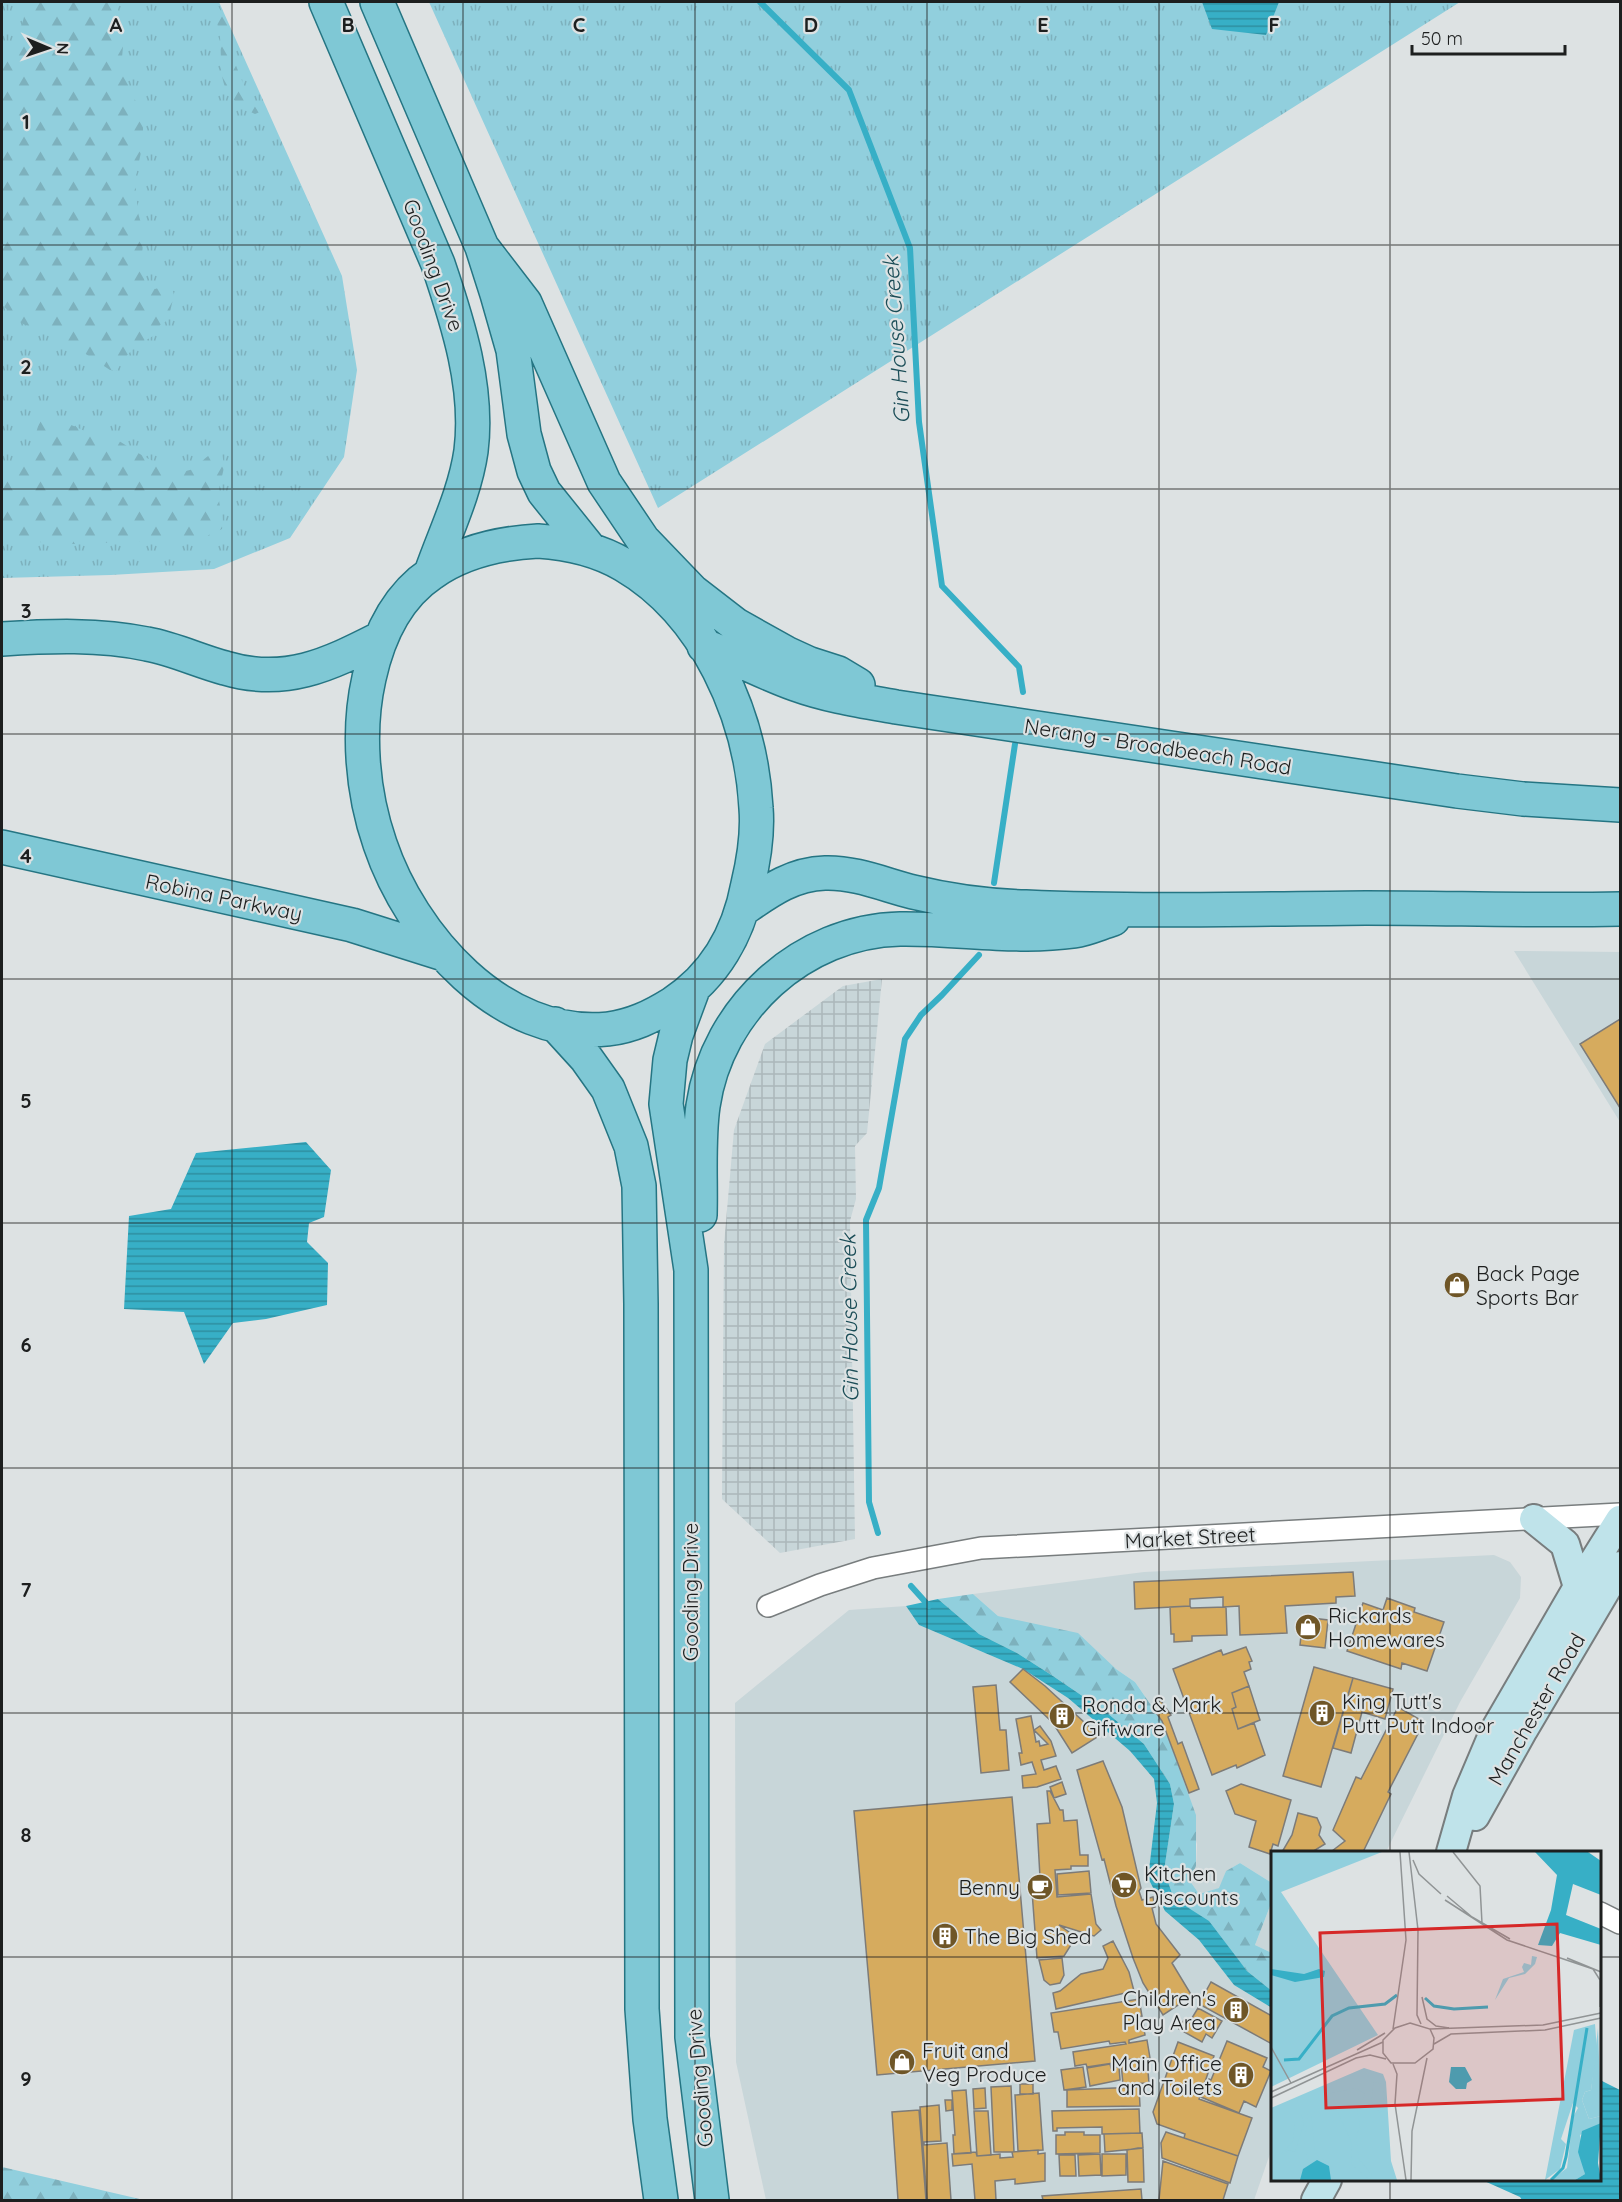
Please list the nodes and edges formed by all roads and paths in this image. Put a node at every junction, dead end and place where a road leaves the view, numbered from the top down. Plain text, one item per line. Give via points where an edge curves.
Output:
1 (326, 2) edge
2 (377, 2) edge
3 (482, 247) junction
4 (589, 548) junction
5 (431, 573) junction
6 (381, 638) junction
7 (2, 639) edge
8 (704, 646) junction
9 (896, 707) junction
10 (1620, 806) edge
11 (2, 847) edge
12 (744, 909) junction
13 (1147, 909) junction
14 (1620, 909) edge
15 (444, 954) junction
16 (693, 989) junction
17 (555, 1024) junction
18 (691, 1270) junction
19 (1620, 1514) edge
20 (1534, 1520) junction
21 (1620, 1520) edge
22 (1620, 1566) edge
23 (1578, 1587) junction
24 (768, 1606) dead end
25 (1452, 1851) edge
26 (1453, 1851) edge
27 (1601, 1910) edge
28 (1620, 1923) edge
29 (1328, 2181) edge
30 (1329, 2181) edge
31 (661, 2200) edge
32 (712, 2200) edge
33 (1316, 2200) edge
34 (1327, 2200) edge

1 - 5 main road, Gooding Drive via 438,264 467,368 472,400 471,452 459,500
2 - 3 main road
3 - 4 main road via 511,342 524,434 534,471 550,500
3 - 9 main road via 525,303 604,482 666,566 746,631 838,674
4 - 5 main road via 538,540 514,542 470,554
4 - 8 main road via 627,566 647,581 681,614
5 - 6 main road via 400,605
6 - 7 main road via 320,667 273,675 226,669 162,647 122,639
6 - 15 main road via 364,707 366,786 380,844 390,867 404,897
8 - 9 main road, Nerang - Broadbeach Road via 795,684
8 - 12 main road via 739,718 753,779 755,843
9 - 10 main road, Nerang - Broadbeach Road via 1457,791
11 - 15 main road, Robina Parkway via 352,925
12 - 13 main road via 794,878 828,873 988,905
12 - 16 main road via 719,959
13 - 14 main road
13 - 18 main road via 1075,931 914,929 872,933 829,945 784,969 750,1001 722,1043 713,1066 703,1107 700,1230
15 - 17 main road via 495,999
16 - 17 main road via 652,1017 633,1024 589,1030
16 - 18 main road, Gooding Drive via 670,1060 666,1104
17 - 31 main road via 608,1089 628,1136 639,1185 642,2009
18 - 32 main road, Gooding Drive via 692,2037
19 - 20 street, Market Street
20 - 23 street via 1565,1544
20 - 24 street, Market Street via 981,1548 873,1568
21 - 23 street, Manchester Road
22 - 26 street, Manchester Road
23 - 25 street, Manchester Road via 1495,1730 1467,1796
27 - 28 street
29 - 33 street
30 - 34 street

